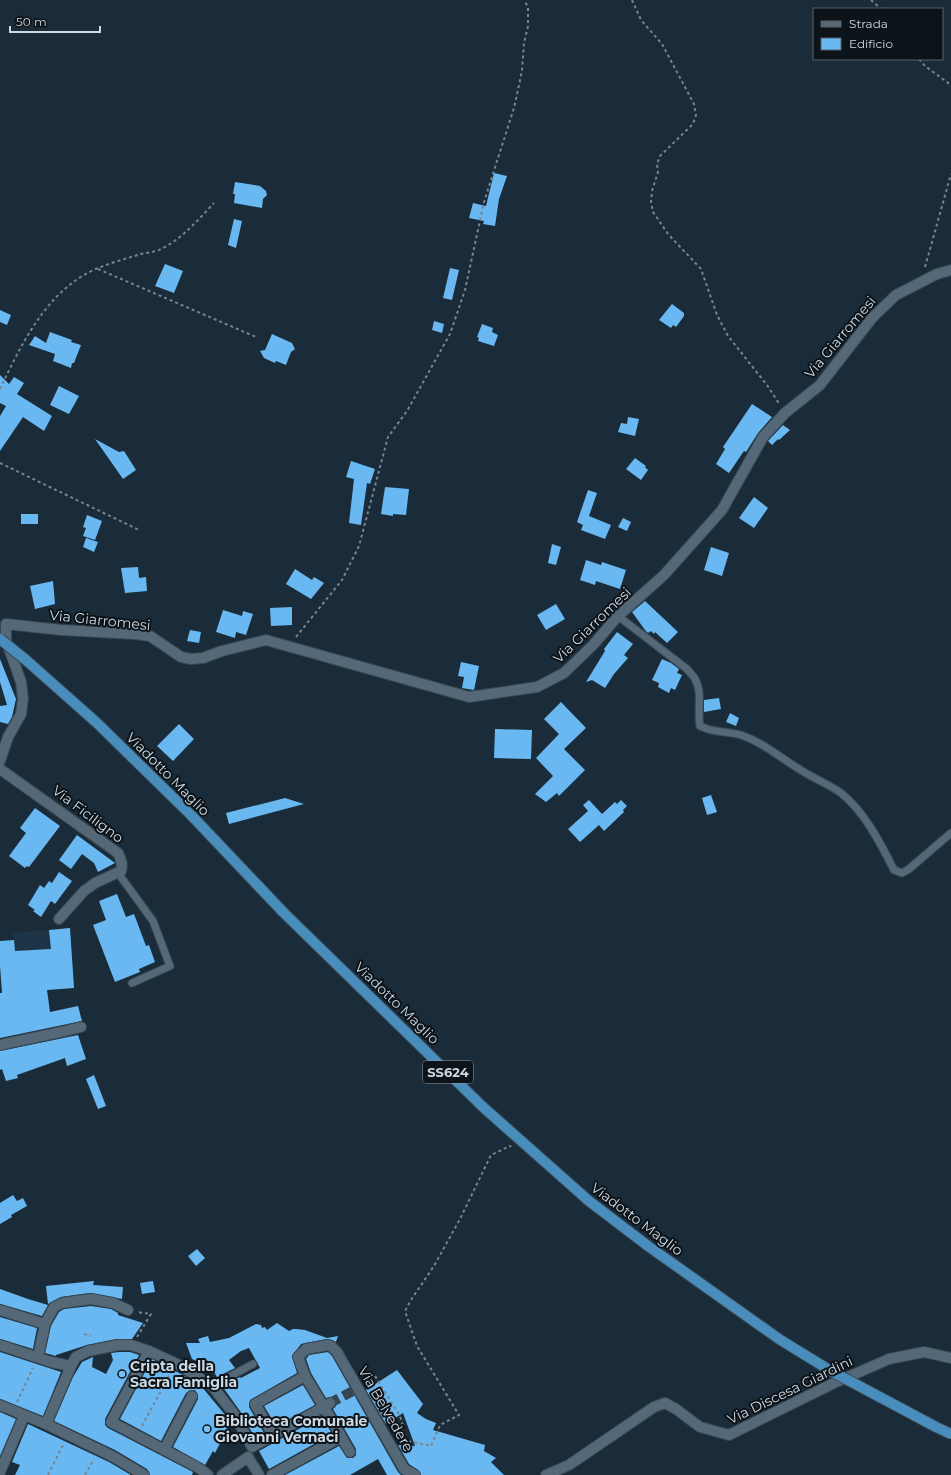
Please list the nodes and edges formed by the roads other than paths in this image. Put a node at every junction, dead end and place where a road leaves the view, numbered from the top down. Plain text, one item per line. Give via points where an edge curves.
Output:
1 (951, 270) edge
2 (618, 616) junction
3 (3, 621) edge
4 (0, 639) edge
5 (4, 736) edge
6 (0, 761) edge
7 (0, 768) edge
8 (951, 834) edge
9 (118, 873) junction
10 (59, 919) dead end
11 (132, 983) dead end
12 (81, 1027) dead end
13 (0, 1045) edge
14 (0, 1310) edge
15 (128, 1310) road end
16 (45, 1324) junction
17 (0, 1345) edge
18 (149, 1351) junction
19 (38, 1357) junction
20 (951, 1358) edge
21 (253, 1364) dead end
22 (71, 1366) junction
23 (305, 1376) junction
24 (212, 1386) junction
25 (192, 1396) dead end
26 (0, 1405) edge
27 (327, 1405) junction
28 (24, 1416) junction
29 (46, 1424) junction
30 (951, 1434) edge
31 (273, 1435) junction
32 (341, 1436) junction
33 (252, 1447) junction
34 (164, 1450) junction
35 (350, 1452) dead end
36 (248, 1457) junction
37 (0, 1472) edge
38 (144, 1475) edge
39 (208, 1475) edge
40 (222, 1475) edge
41 (259, 1475) edge
42 (272, 1475) edge
43 (415, 1475) edge
44 (546, 1475) edge

1 - 2 street, Via Giarromesi via 896,295 872,318 820,386 785,413 762,436 722,510 664,575
2 - 3 street, Via Giarromesi via 564,673 537,687 469,697 266,640 191,659 182,657 150,636 61,630
2 - 8 lane via 687,669 695,679 699,689 700,726 741,735 767,747 808,775 839,792 854,804 894,870 902,873 909,870
3 - 5 street via 6,640 21,682 23,699 21,714
4 - 30 main road, Viadotto Maglio / SS624, bridge via 97,723 191,815 284,913 483,1107 589,1201 779,1339
5 - 6 street
7 - 9 street, Via Ficiligno via 118,853 122,867
9 - 10 street via 84,891
9 - 11 lane via 153,921 170,966
12 - 13 street via 50,1036
14 - 16 street
15 - 16 street via 91,1299 62,1303 54,1307
16 - 19 street
17 - 19 street
18 - 22 street via 132,1345 118,1345 88,1351 76,1357
18 - 24 street
18 - 34 street via 111,1422
19 - 22 street
20 - 44 street, Via Discesa Giardini via 924,1352 889,1359 729,1435 700,1428 665,1403 654,1406 569,1465
21 - 24 lane
22 - 29 street
23 - 27 street
23 - 31 street via 255,1404
23 - 43 street, Via Belvedere via 298,1360 301,1353 306,1349 326,1344 331,1346 404,1469
24 - 33 street via 234,1414
25 - 34 street
26 - 28 street
27 - 31 street
27 - 32 street
28 - 29 street
28 - 37 street
29 - 38 street via 99,1449
31 - 33 street
32 - 35 street
32 - 42 street
33 - 36 street
34 - 39 street
36 - 40 street
36 - 41 street

